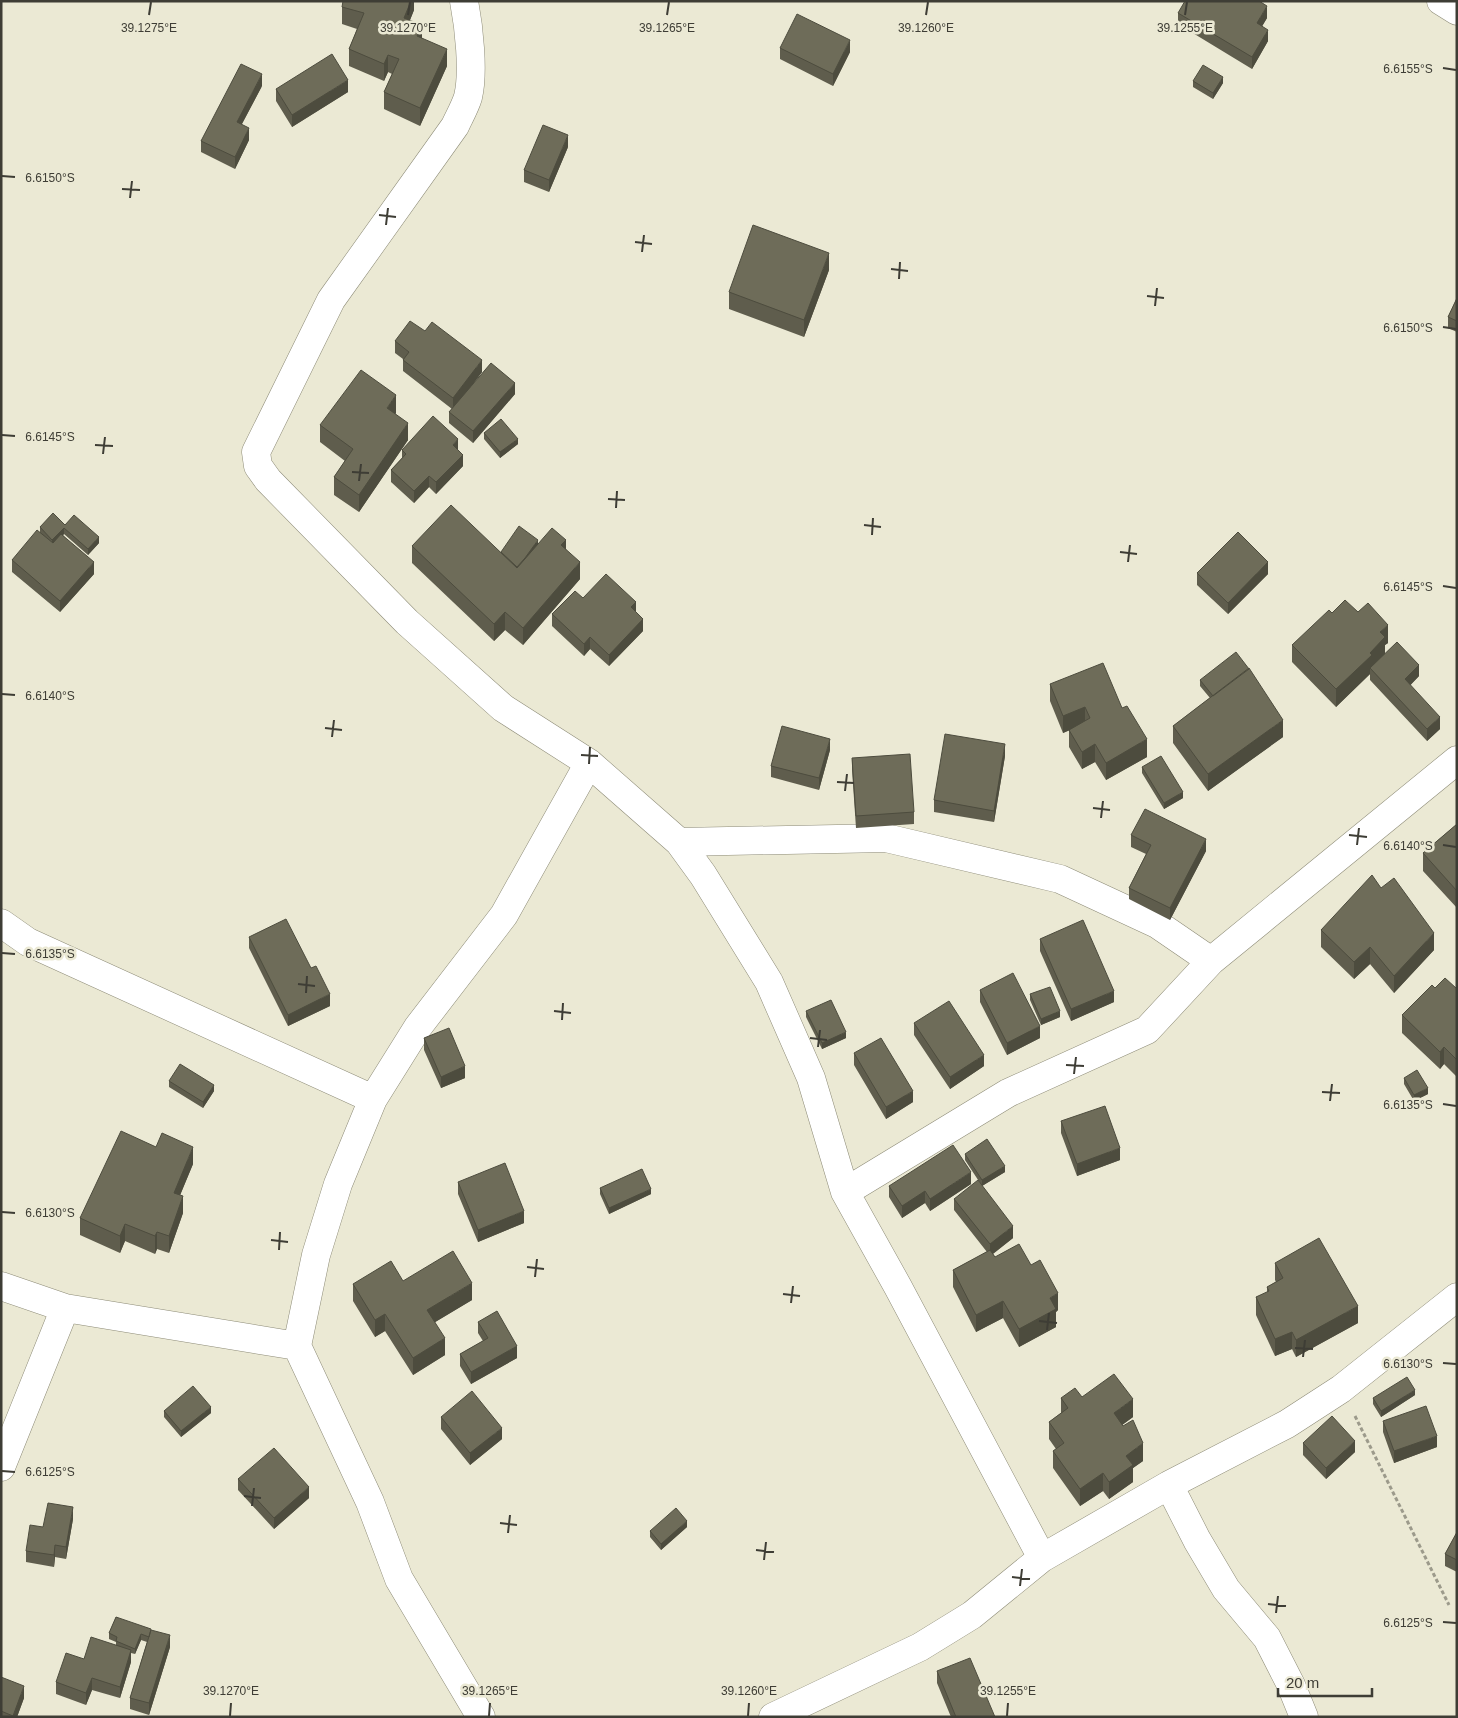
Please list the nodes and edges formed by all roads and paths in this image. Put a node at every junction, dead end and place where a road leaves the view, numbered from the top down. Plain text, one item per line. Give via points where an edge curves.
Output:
1 (464, 1) edge
2 (1441, 1) edge
3 (1457, 11) edge
4 (1457, 760) edge
5 (589, 763) junction
6 (679, 842) junction
7 (1, 923) edge
8 (1211, 961) junction
9 (373, 1100) junction
10 (845, 1192) junction
11 (1, 1286) edge
12 (1457, 1297) edge
13 (65, 1308) junction
14 (297, 1346) junction
15 (1341, 1389) junction
16 (1, 1467) edge
17 (1169, 1485) junction
18 (1042, 1558) junction
19 (1448, 1605) dead end
20 (481, 1717) edge
21 (773, 1717) edge
22 (1304, 1717) edge

1 - 5 street via 468,25 468,97 455,126 331,300 256,452 258,466 414,629 503,708
2 - 3 street
4 - 8 street
5 - 6 street
5 - 9 street via 504,916 418,1027
6 - 8 street via 886,838 1060,879 1156,924
6 - 10 street via 769,982 811,1078
7 - 9 street via 28,942
8 - 10 street via 1147,1030 1008,1093
9 - 14 street via 338,1184 316,1255
10 - 18 street
11 - 13 street
12 - 15 street
13 - 14 street
13 - 16 street
14 - 20 street via 370,1502 399,1579
15 - 17 street via 1287,1424
15 - 19 path
17 - 18 street
17 - 22 street via 1226,1588 1267,1638 1292,1685
18 - 21 street via 972,1615 920,1647

